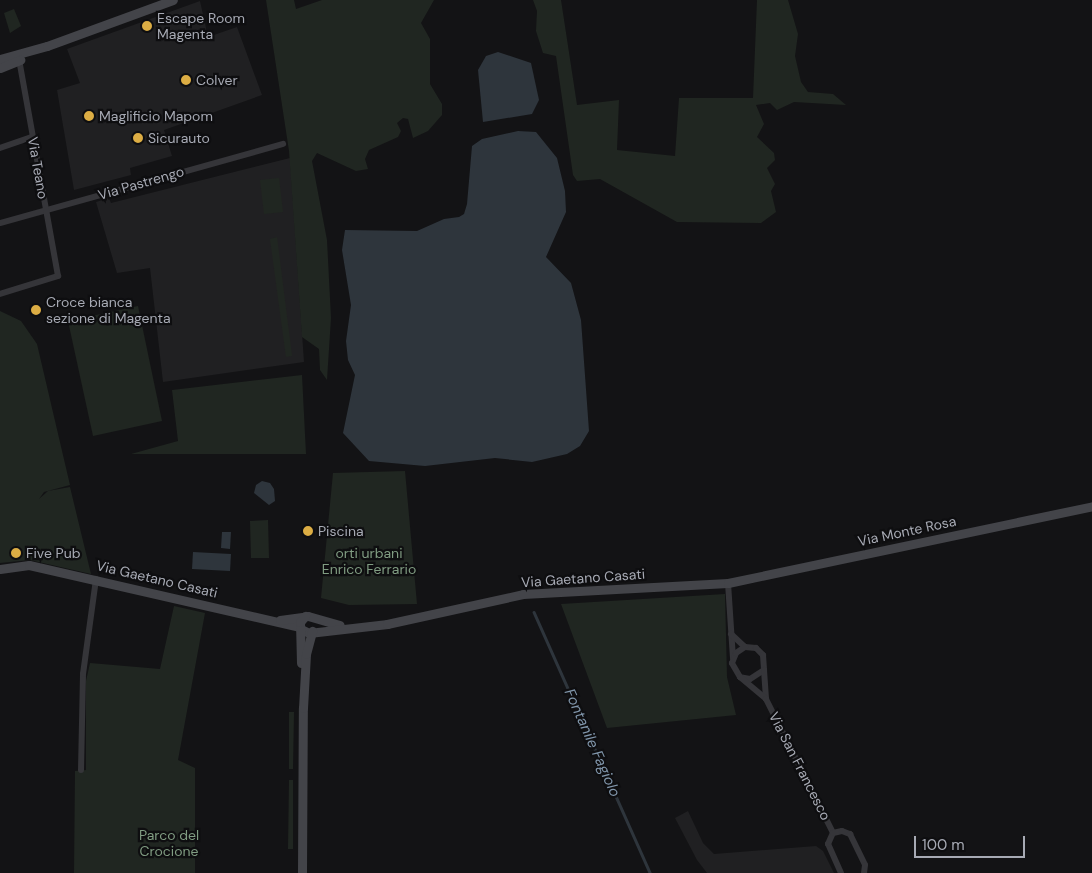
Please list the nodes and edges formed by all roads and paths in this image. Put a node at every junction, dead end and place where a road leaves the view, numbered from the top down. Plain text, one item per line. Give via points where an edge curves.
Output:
1 (173, 0) edge
2 (47, 46) junction
3 (0, 59) edge
4 (19, 60) junction
5 (0, 68) edge
6 (32, 137) junction
7 (283, 144) dead end
8 (0, 148) edge
9 (45, 210) junction
10 (0, 224) edge
11 (0, 294) edge
12 (1092, 506) edge
13 (0, 569) edge
14 (96, 579) junction
15 (728, 582) junction
16 (309, 617) junction
17 (278, 620) junction
18 (353, 627) junction
19 (300, 628) junction
20 (313, 631) junction
21 (731, 634) junction
22 (745, 647) junction
23 (733, 658) junction
24 (764, 670) junction
25 (740, 677) junction
26 (766, 700) junction
27 (303, 708) junction
28 (81, 770) dead end
29 (833, 833) junction
30 (302, 873) edge
31 (841, 873) edge
32 (864, 873) edge

1 - 2 street
2 - 3 street
2 - 4 street
4 - 5 street
4 - 6 street, Via Teano
6 - 8 street
6 - 9 street, Via Teano
7 - 9 street, Via Pastrengo
9 - 10 street, Via Pastrengo
9 - 11 street, Via Teano via 58,276
12 - 15 street, Via Monte Rosa
13 - 14 street, Via Gaetano Casati via 29,565
14 - 17 street, Via Gaetano Casati
14 - 28 street via 83,674
15 - 18 street, Via Gaetano Casati via 523,594 423,617
15 - 21 street, Via San Francesco
16 - 17 street, Via Gaetano Casati
16 - 18 street, Via Gaetano Casati
16 - 19 street
16 - 20 street
17 - 19 street, Via Gaetano Casati
18 - 20 street, Via Gaetano Casati
19 - 20 street, Via Gaetano Casati
19 - 27 street
20 - 27 street via 306,654
21 - 22 street, Via San Francesco
21 - 23 street, Via San Francesco
22 - 23 street
22 - 24 street, Via San Francesco via 760,651 765,661
23 - 25 street, Via San Francesco via 733,667
24 - 25 street via 756,678
24 - 26 street, Via San Francesco
25 - 26 street, Via San Francesco
26 - 29 street, Via San Francesco
27 - 30 street
29 - 31 street, Via San Francesco via 828,844
29 - 32 street, Via San Francesco via 842,831 850,834 865,866

